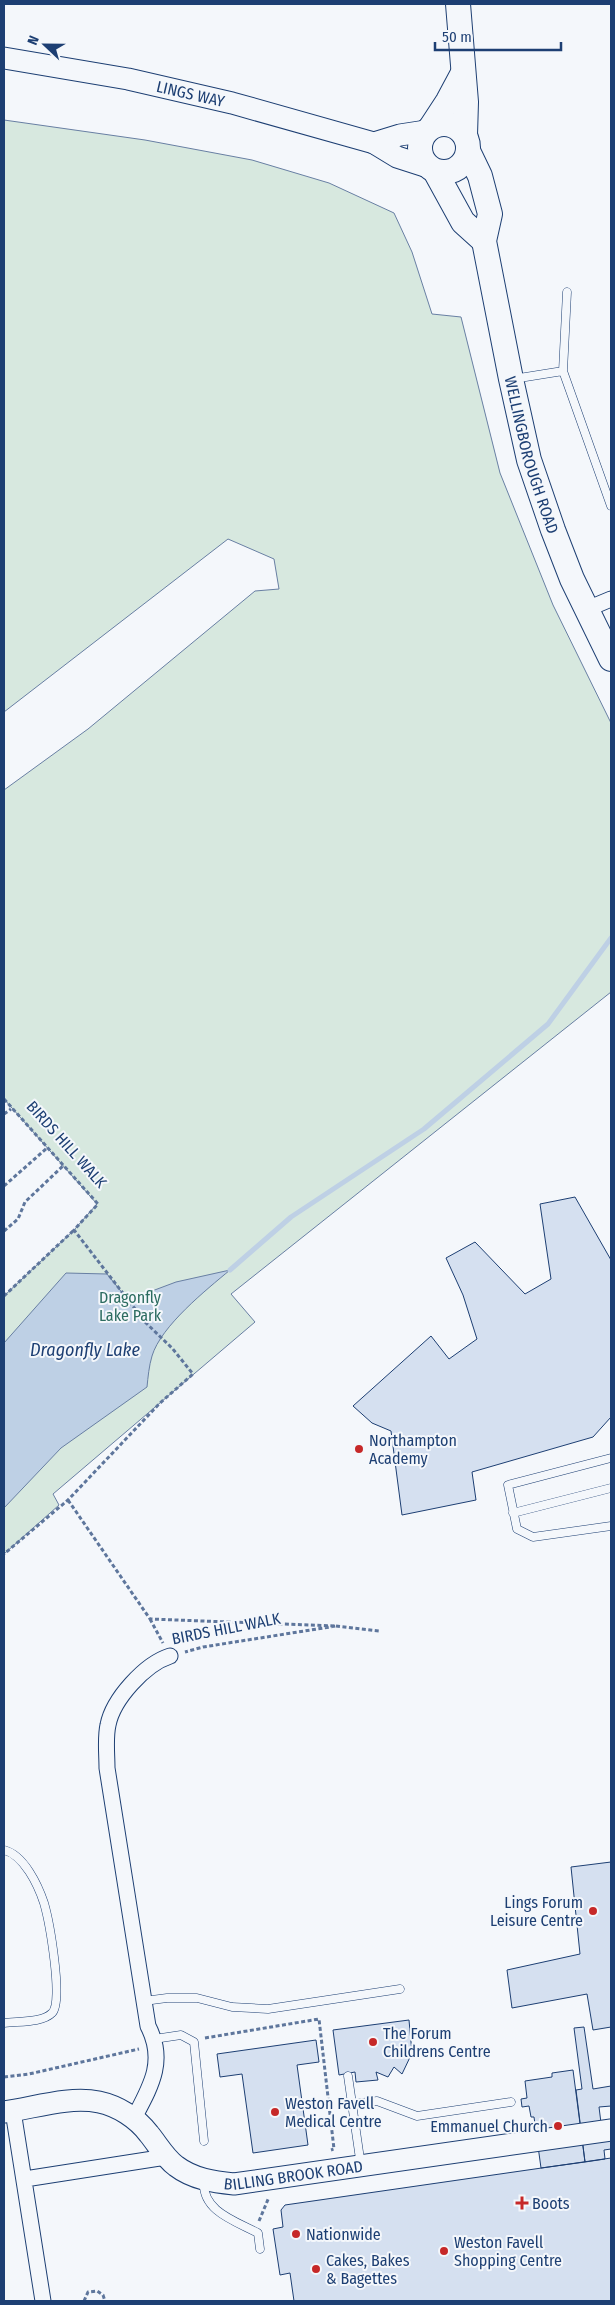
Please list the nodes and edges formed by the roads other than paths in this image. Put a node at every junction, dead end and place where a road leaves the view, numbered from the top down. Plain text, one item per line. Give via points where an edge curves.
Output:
1 (458, 4) edge
2 (4, 58) edge
3 (463, 73) junction
4 (428, 129) junction
5 (466, 143) junction
6 (374, 144) junction
7 (431, 169) junction
8 (484, 241) junction
9 (567, 292) dead end
10 (563, 371) junction
11 (511, 379) junction
12 (611, 506) edge
13 (611, 599) edge
14 (587, 609) junction
15 (611, 659) edge
16 (611, 1458) edge
17 (611, 1488) edge
18 (513, 1513) junction
19 (611, 1526) edge
20 (170, 1656) road end
21 (8, 1851) edge
22 (400, 1989) dead end
23 (144, 2001) junction
24 (4, 2023) edge
25 (155, 2042) junction
26 (348, 2076) dead end
27 (511, 2102) dead end
28 (352, 2104) junction
29 (9, 2111) edge
30 (134, 2118) junction
31 (611, 2130) edge
32 (204, 2141) dead end
33 (166, 2157) junction
34 (361, 2166) junction
35 (24, 2179) junction
36 (204, 2180) junction
37 (260, 2249) dead end
38 (42, 2301) edge

1 - 3 main road, WELLINGBOROUGH ROAD
2 - 6 street, LINGS WAY via 128,79 232,103
3 - 4 main road
3 - 5 main road, WELLINGBOROUGH ROAD
4 - 5 main road via 450,124 458,128
4 - 6 street
4 - 7 main road via 419,149 422,159
5 - 7 main road via 465,160 452,172
5 - 8 main road, WELLINGBOROUGH ROAD via 480,176 490,214
6 - 7 street, LINGS WAY via 397,157
7 - 8 main road via 463,222
8 - 11 main road, WELLINGBOROUGH ROAD
9 - 10 lane
10 - 11 lane
10 - 12 lane
11 - 14 main road, WELLINGBOROUGH ROAD via 530,460 552,530
13 - 14 street
14 - 15 main road, WELLINGBOROUGH ROAD
16 - 18 lane via 508,1486
17 - 18 lane
18 - 19 lane via 516,1529 533,1537
20 - 23 street, BIRDS HILL WALK via 158,1660 126,1689 108,1724 107,1768
21 - 24 lane via 31,1876 44,1903 58,2002 53,2013 43,2019
22 - 23 lane via 268,2008 232,2007 197,1998
23 - 25 street, BIRDS HILL WALK via 148,2026
25 - 30 street, BIRDS HILL WALK via 157,2067
25 - 32 lane via 181,2035 194,2042
26 - 28 lane
27 - 28 lane via 417,2116 377,2101
28 - 34 lane
29 - 30 street, BILLING BROOK ROAD via 72,2101 97,2102
29 - 35 street
30 - 33 street, BILLING BROOK ROAD
31 - 34 street, BILLING BROOK ROAD
33 - 35 street
33 - 36 street, BILLING BROOK ROAD
34 - 36 street, BILLING BROOK ROAD via 234,2184
35 - 38 street
36 - 37 lane via 203,2191 208,2202 221,2214 258,2233

